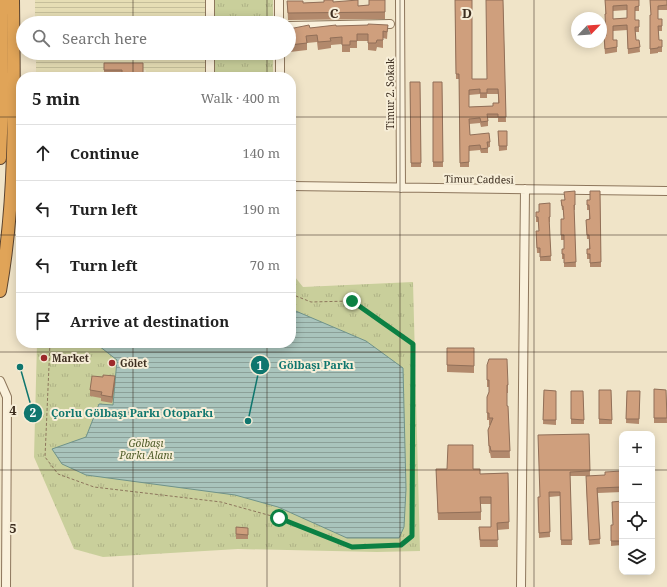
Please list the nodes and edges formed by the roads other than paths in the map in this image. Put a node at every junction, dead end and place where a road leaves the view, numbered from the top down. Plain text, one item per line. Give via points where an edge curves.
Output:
1 (1, 0) edge
2 (13, 0) edge
3 (210, 0) edge
4 (279, 0) edge
5 (400, 0) edge
6 (210, 16) edge
7 (279, 16) edge
8 (390, 24) dead end
9 (296, 26) edge
10 (210, 60) edge
11 (280, 60) edge
12 (210, 72) edge
13 (280, 72) edge
14 (0, 158) edge
15 (296, 186) edge
16 (401, 188) junction
17 (525, 189) junction
18 (667, 191) edge
19 (16, 197) edge
20 (0, 291) edge
21 (0, 381) edge
22 (6, 587) edge
23 (521, 587) edge

1 - 14 highway
2 - 19 highway
3 - 6 street
4 - 7 street
5 - 16 street, Timur 2. Sokak
8 - 9 street
10 - 12 street
11 - 13 street
15 - 16 street, Timur Caddesi
16 - 17 street, Timur Caddesi
17 - 18 street, Timur Caddesi
17 - 23 street
19 - 20 highway via 7,237
21 - 22 street via 7,396

